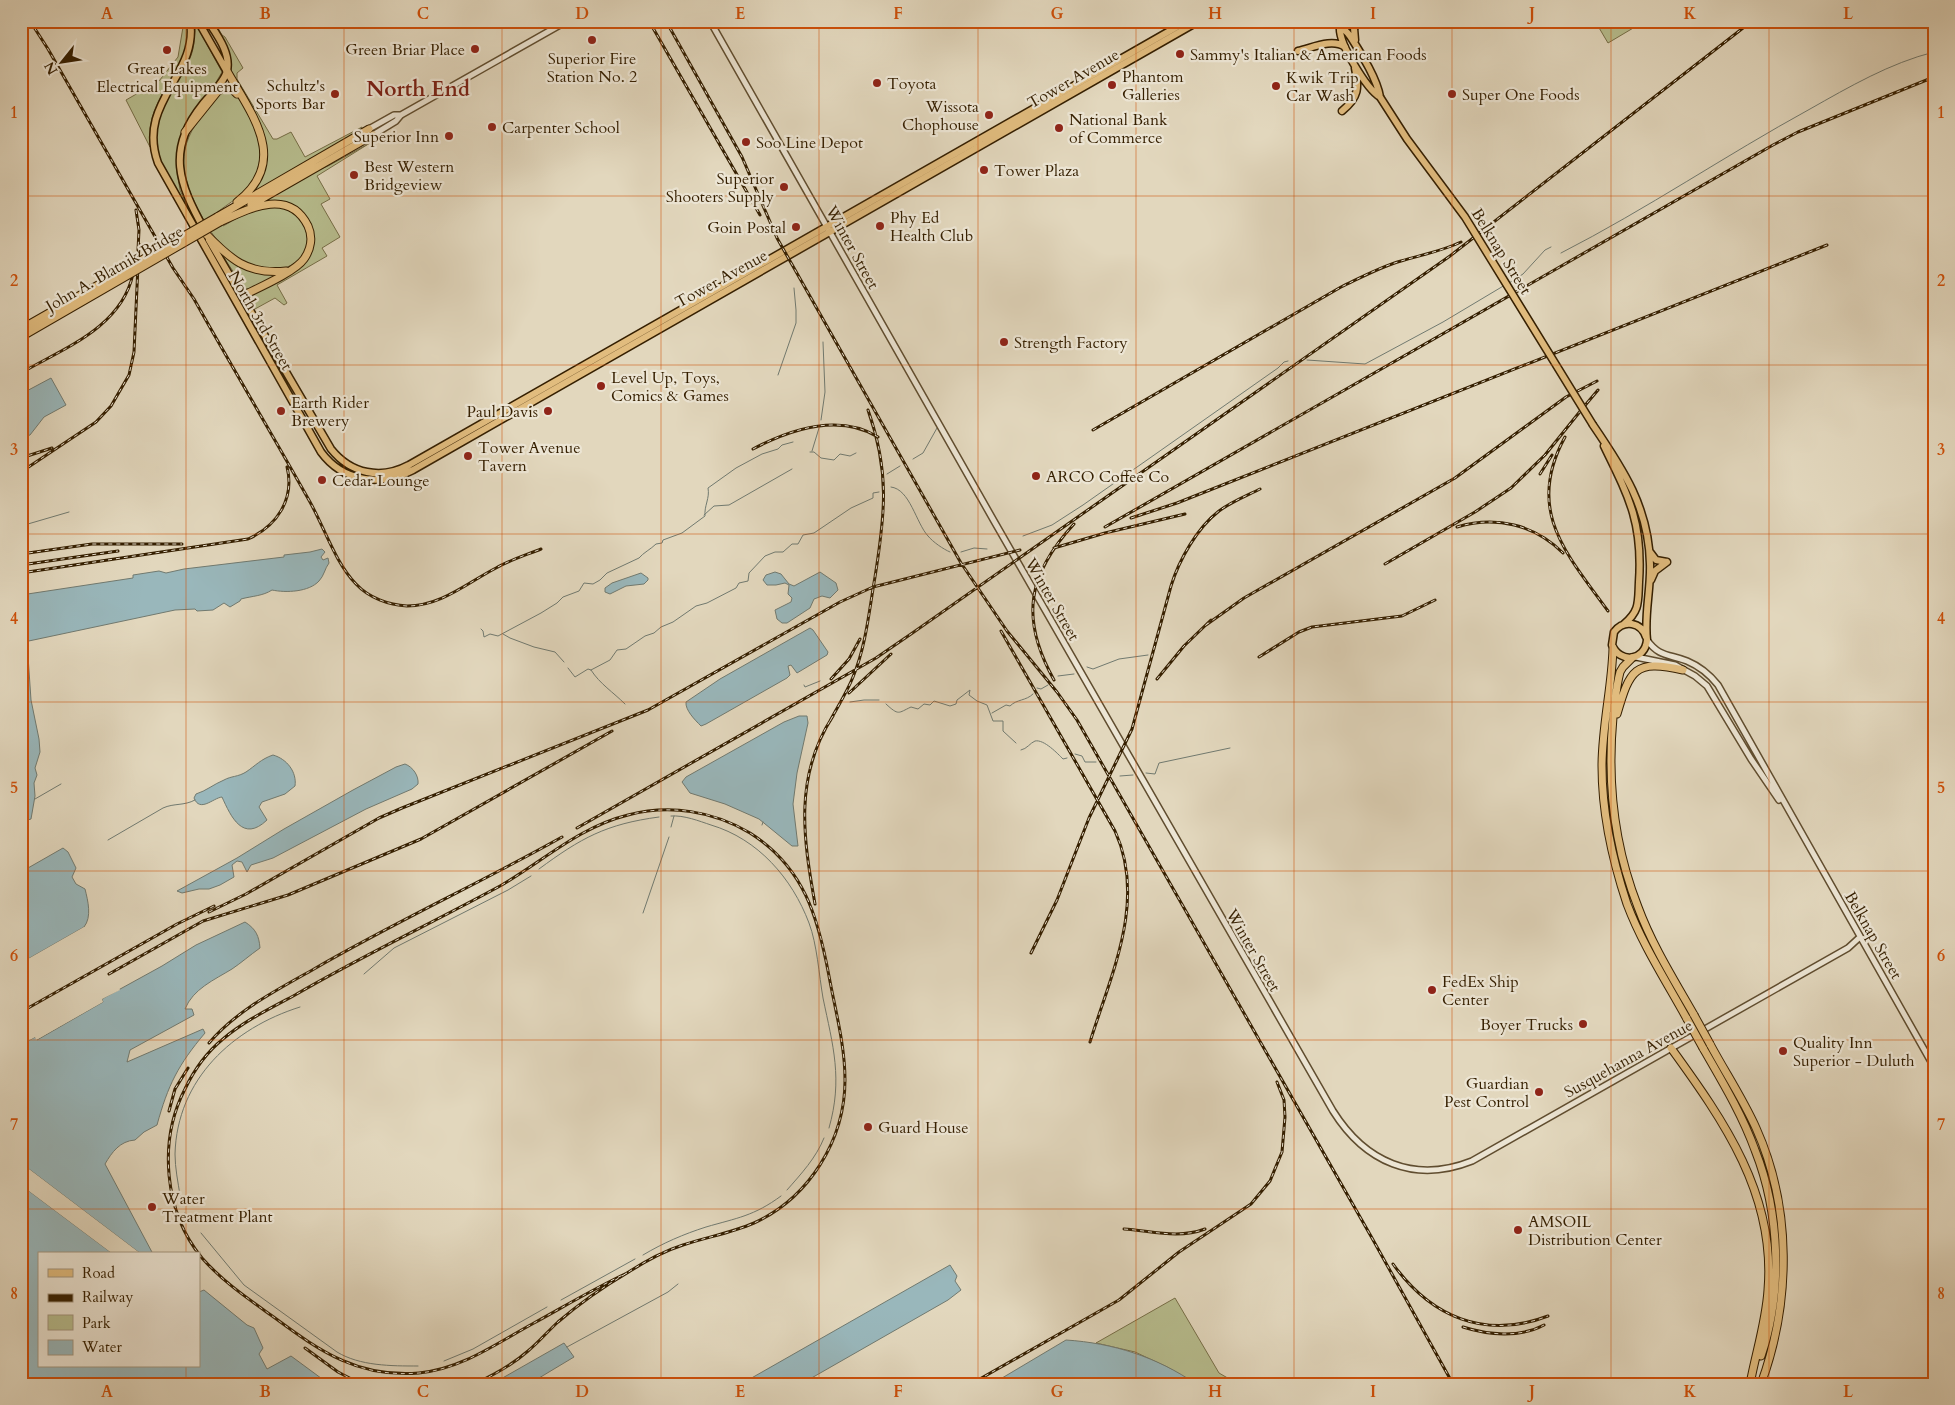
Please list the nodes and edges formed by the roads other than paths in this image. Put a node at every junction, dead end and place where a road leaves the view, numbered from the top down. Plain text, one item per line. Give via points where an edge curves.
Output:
1 (190, 21) edge
2 (198, 21) edge
3 (208, 21) edge
4 (567, 21) edge
5 (710, 21) edge
6 (1187, 21) edge
7 (1199, 21) edge
8 (1360, 21) edge
9 (1339, 24) edge
10 (1347, 49) junction
11 (1298, 51) dead end
12 (1354, 62) junction
13 (227, 71) junction
14 (1371, 73) junction
15 (1380, 97) junction
16 (1342, 111) dead end
17 (256, 124) junction
18 (185, 132) junction
19 (371, 132) joint
20 (219, 220) junction
21 (829, 229) junction
22 (205, 233) junction
23 (289, 271) junction
24 (242, 296) junction
25 (21, 329) edge
26 (21, 337) edge
27 (1593, 425) junction
28 (358, 470) joint
29 (355, 478) joint
30 (1649, 551) junction
31 (1650, 584) junction
32 (1624, 624) junction
33 (1647, 639) junction
34 (1613, 648) junction
35 (1634, 657) junction
36 (1684, 670) junction
37 (1612, 732) junction
38 (1791, 817) junction
39 (1860, 937) junction
40 (1690, 1017) junction
41 (1706, 1046) junction
42 (1671, 1048) junction
43 (1934, 1067) edge
44 (1398, 1166) joint
45 (1751, 1384) edge
46 (1760, 1384) edge

1 - 29 main road, North 3rd Street via 190,41 185,58 154,122 152,141 158,163 319,450 333,465
2 - 13 main road
3 - 13 main road via 226,56
4 - 19 street via 394,116
5 - 21 street, Winter Street
6 - 21 main road, Tower Avenue
7 - 21 main road, Tower Avenue
8 - 14 main road via 1354,27 1354,36
9 - 10 main road via 1340,36
9 - 14 main road
10 - 11 main road via 1333,43
10 - 12 main road
12 - 15 main road
12 - 16 main road via 1356,94
13 - 17 highway
13 - 18 main road
14 - 15 main road
15 - 27 main road, Belknap Street, bridge via 1407,139 1466,217
17 - 18 highway via 236,91 227,87 214,95
17 - 20 highway via 264,147 261,171 250,191
18 - 22 main road, North 3rd Street via 181,169 185,194
19 - 20 highway
20 - 23 highway via 266,204 295,210 309,228 311,243 304,259
20 - 25 highway, John A. Blatnik Bridge, bridge
20 - 26 highway, John A. Blatnik Bridge, bridge
21 - 28 main road, Tower Avenue via 404,468 378,474
21 - 29 main road, Tower Avenue via 408,473 384,480
21 - 44 street, Winter Street via 1332,1111 1361,1146
22 - 23 highway via 225,253 246,267 264,272
22 - 24 main road, North 3rd Street
23 - 24 highway
24 - 28 main road, North 3rd Street via 328,444 337,456
27 - 30 main road, Belknap Street via 1621,466 1635,494 1644,519
27 - 32 main road, Belknap Street via 1629,498 1639,537 1638,602 1635,613
30 - 31 main road, Belknap Street
30 - 31 main road via 1656,560 1667,562 1654,573
31 - 33 main road, Belknap Street
32 - 33 main road via 1638,625
32 - 34 main road via 1614,632
33 - 35 main road via 1645,648
33 - 38 street, Belknap Street via 1655,651 1689,662 1714,679
34 - 35 main road via 1623,657
34 - 40 highway via 1602,766 1609,838 1628,904 1645,943
35 - 36 street, Belknap Street via 1663,661
35 - 37 highway via 1620,672
36 - 37 highway via 1650,666 1635,671 1627,682
36 - 38 street, Belknap Street via 1712,692
37 - 40 highway via 1612,795 1624,867 1646,927
38 - 39 street, Belknap Street
39 - 42 street, Susquehanna Avenue via 1848,948
39 - 43 street, Belknap Street
40 - 41 highway, bridge
41 - 45 highway via 1756,1150 1770,1207 1775,1263 1773,1294 1764,1347
41 - 46 highway via 1756,1128 1779,1206 1783,1286 1772,1348
42 - 44 street, Susquehanna Avenue via 1472,1160 1432,1170
42 - 45 highway via 1730,1136 1748,1172 1762,1212 1768,1288 1764,1325

